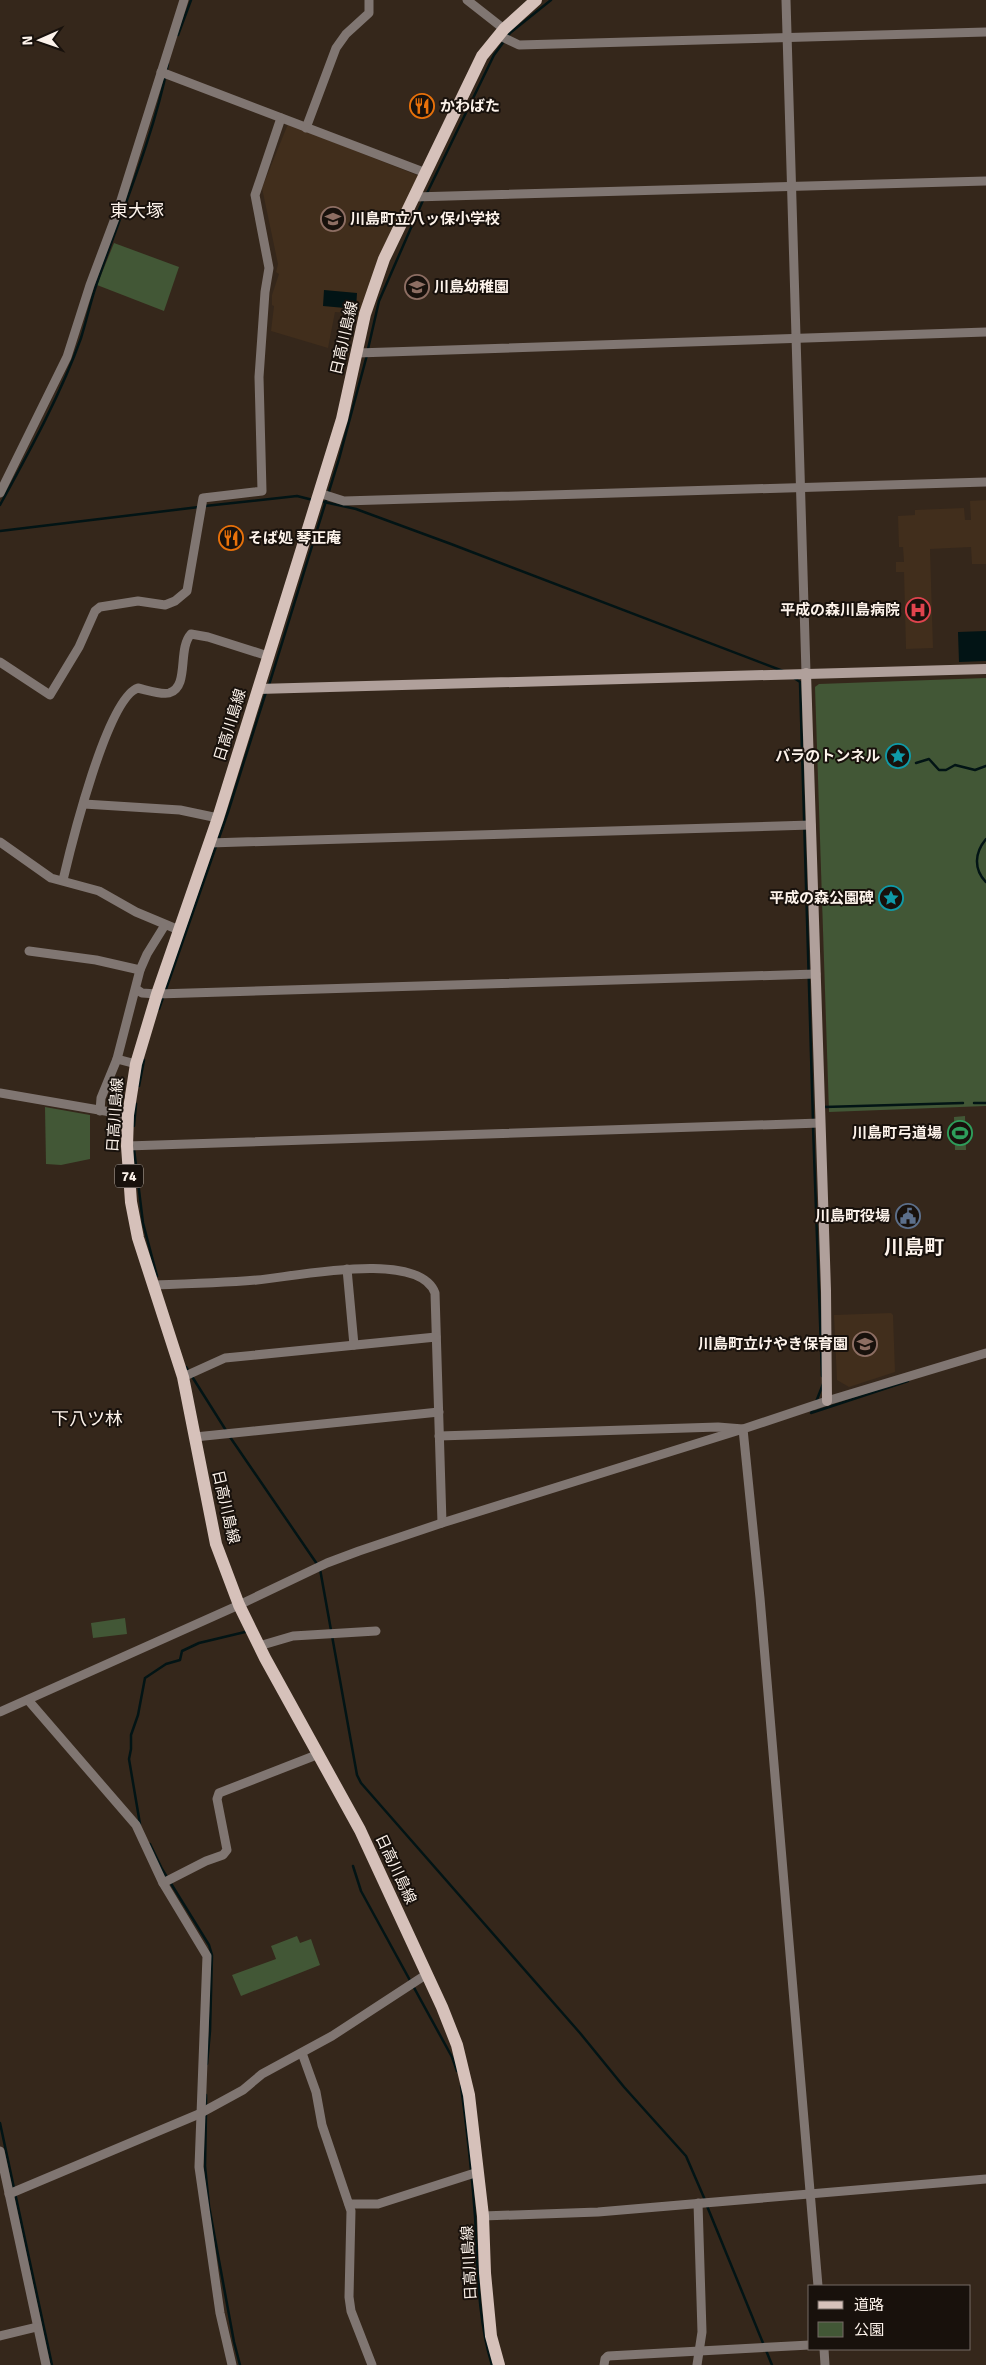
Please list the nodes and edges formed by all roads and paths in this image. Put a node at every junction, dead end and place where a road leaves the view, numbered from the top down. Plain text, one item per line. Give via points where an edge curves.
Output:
1 (184, 0) edge
2 (369, 0) edge
3 (466, 0) edge
4 (536, 0) edge
5 (786, 0) edge
6 (501, 32) junction
7 (986, 32) edge
8 (787, 37) junction
9 (161, 72) junction
10 (281, 118) junction
11 (306, 128) junction
12 (426, 173) junction
13 (986, 181) edge
14 (792, 187) junction
15 (414, 197) junction
16 (986, 332) edge
17 (796, 338) junction
18 (357, 353) junction
19 (986, 482) edge
20 (800, 487) junction
21 (0, 493) edge
22 (319, 493) junction
23 (268, 656) junction
24 (0, 662) edge
25 (986, 669) edge
26 (806, 674) junction
27 (258, 690) junction
28 (84, 804) junction
29 (218, 818) junction
30 (812, 825) junction
31 (0, 842) edge
32 (210, 843) junction
33 (62, 880) junction
34 (165, 925) junction
35 (180, 930) junction
36 (29, 951) dead end
37 (140, 970) junction
38 (816, 974) junction
39 (136, 989) junction
40 (157, 994) junction
41 (117, 1059) junction
42 (136, 1064) junction
43 (0, 1093) edge
44 (100, 1112) junction
45 (128, 1115) junction
46 (820, 1123) junction
47 (126, 1146) junction
48 (347, 1269) junction
49 (153, 1286) junction
50 (436, 1337) junction
51 (354, 1345) junction
52 (986, 1353) edge
53 (183, 1377) junction
54 (827, 1401) junction
55 (439, 1412) junction
56 (743, 1429) junction
57 (439, 1436) junction
58 (195, 1437) junction
59 (442, 1523) junction
60 (240, 1606) junction
61 (376, 1631) dead end
62 (259, 1646) junction
63 (28, 1700) junction
64 (0, 1712) edge
65 (319, 1754) junction
66 (163, 1883) junction
67 (427, 1974) junction
68 (302, 2053) junction
69 (200, 2114) junction
70 (0, 2152) edge
71 (478, 2172) junction
72 (986, 2179) edge
73 (9, 2194) junction
74 (810, 2194) junction
75 (698, 2203) junction
76 (349, 2204) junction
77 (483, 2216) junction
78 (818, 2285) edge
79 (37, 2327) junction
80 (0, 2336) edge
81 (808, 2345) edge
82 (824, 2350) edge
83 (700, 2352) junction
84 (46, 2365) edge
85 (232, 2365) edge
86 (372, 2365) edge
87 (499, 2365) edge
88 (604, 2365) edge
89 (697, 2365) edge
90 (825, 2365) edge

1 - 9 street
2 - 11 street via 369,13 336,48
3 - 6 street
4 - 6 main road, 日高川島線 / 74
5 - 8 street
6 - 8 street via 519,45
6 - 12 main road, 日高川島線 / 74 via 474,70
7 - 8 street
8 - 14 street
9 - 10 street
9 - 21 street via 67,357
10 - 11 street
10 - 24 street via 255,195 269,268 259,377 262,492 203,498 187,590 175,602 165,605 138,600 100,607 50,695
11 - 12 street
12 - 15 main road, 日高川島線 / 74
13 - 14 street
14 - 15 street
14 - 17 street
15 - 18 main road, 日高川島線 / 74 via 384,259 365,314
16 - 17 street
17 - 18 street
17 - 20 street
18 - 22 main road, 日高川島線 / 74 via 342,419
19 - 20 street
20 - 22 street via 344,501
20 - 26 street
22 - 23 main road, 日高川島線 / 74
23 - 27 main road, 日高川島線 / 74
23 - 28 street via 191,634 183,648 184,670 176,689 164,693 138,688 125,700 99,754
25 - 26 street
26 - 27 street
26 - 30 street
27 - 29 main road, 日高川島線 / 74
28 - 29 street via 180,810
28 - 33 street
29 - 32 main road, 日高川島線 / 74
30 - 32 street
30 - 38 street
31 - 33 street via 51,878
32 - 35 main road, 日高川島線 / 74
33 - 34 street via 99,891
34 - 35 street
34 - 37 street
35 - 40 main road, 日高川島線 / 74
36 - 37 street
37 - 39 street
38 - 40 street
38 - 46 street
39 - 40 street via 142,993
39 - 41 street
40 - 42 main road, 日高川島線 / 74
41 - 42 street
41 - 44 street via 101,1098
42 - 45 main road, 日高川島線 / 74
43 - 44 street
44 - 45 street
45 - 47 main road, 日高川島線 / 74
46 - 47 street
46 - 54 street
47 - 49 main road, 日高川島線 / 74 via 136,1229
48 - 49 street via 258,1280
48 - 50 street via 404,1271 422,1278 435,1293
48 - 51 street
49 - 53 main road, 日高川島線 / 74
50 - 51 street
50 - 55 street
51 - 53 street via 225,1358
52 - 54 street
53 - 58 main road, 日高川島線 / 74
54 - 56 street
55 - 57 street
55 - 58 street
56 - 57 street via 718,1427
56 - 59 street
56 - 74 street
57 - 59 street
58 - 60 main road, 日高川島線 / 74 via 216,1544
59 - 60 street via 327,1563
60 - 62 main road, 日高川島線 / 74
60 - 63 street
61 - 62 street via 293,1636
62 - 65 main road, 日高川島線 / 74
63 - 64 street
63 - 66 street via 136,1825
65 - 66 street via 219,1792 217,1799 227,1850 223,1855
65 - 67 main road, 日高川島線 / 74 via 360,1830
66 - 69 street via 207,1956
67 - 68 street
67 - 71 main road, 日高川島線 / 74 via 464,2072
68 - 69 street via 262,2074 243,2090
68 - 76 street
69 - 73 street
69 - 85 street via 199,2167 220,2312
70 - 73 street
71 - 76 street via 378,2204
71 - 77 main road, 日高川島線 / 74
72 - 74 street
73 - 79 street
74 - 75 street
74 - 78 street
75 - 77 street via 598,2212
75 - 83 street
76 - 86 street via 351,2311
77 - 87 main road, 日高川島線 / 74 via 484,2273 491,2336
79 - 80 street
79 - 84 street
81 - 83 street
82 - 90 street
83 - 88 street via 608,2356
83 - 89 street

